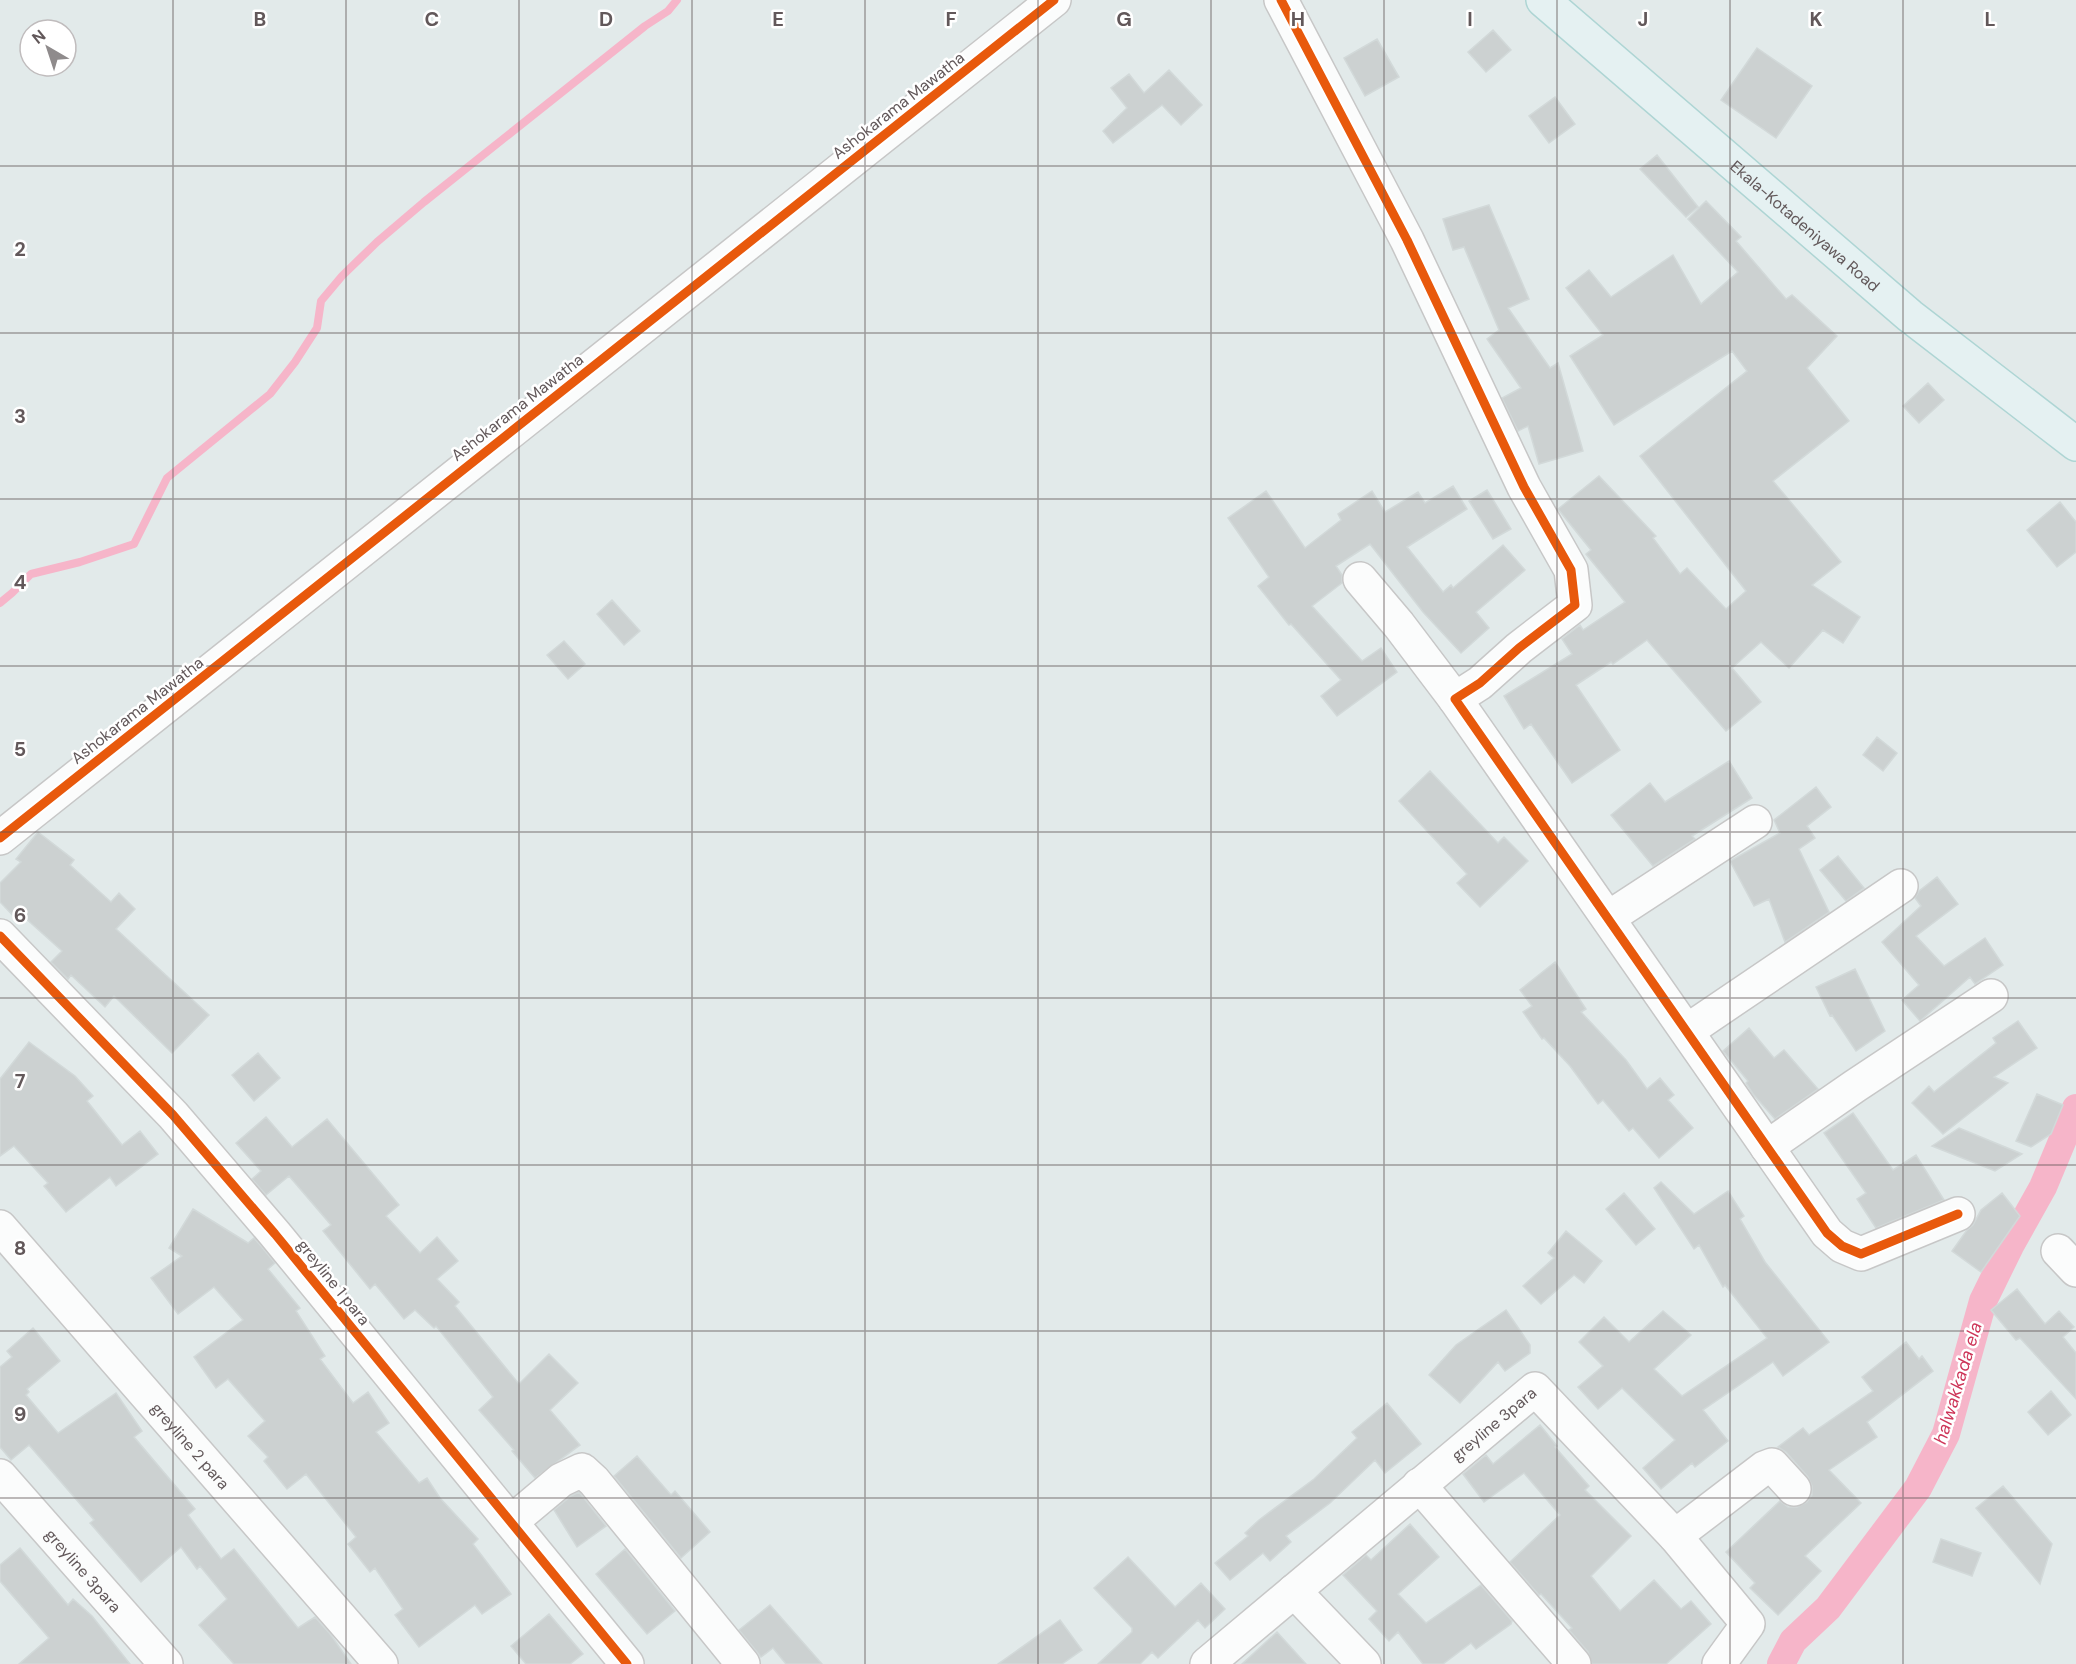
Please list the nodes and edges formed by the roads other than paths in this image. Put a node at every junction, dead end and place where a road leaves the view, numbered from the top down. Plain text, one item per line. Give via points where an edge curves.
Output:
1 (1054, 0) edge
2 (1281, 0) edge
3 (1543, 0) edge
4 (2076, 444) edge
5 (1360, 579) dead end
6 (1455, 699) junction
7 (1755, 822) dead end
8 (0, 838) edge
9 (1901, 886) dead end
10 (1608, 918) junction
11 (0, 936) edge
12 (1991, 996) dead end
13 (1687, 1030) junction
14 (1767, 1147) junction
15 (1958, 1214) dead end
16 (0, 1227) edge
17 (0, 1476) edge
18 (1419, 1485) junction
19 (1794, 1489) dead end
20 (511, 1522) junction
21 (1675, 1536) junction
22 (1294, 1591) junction
23 (166, 1664) edge
24 (381, 1664) edge
25 (627, 1664) edge
26 (743, 1664) edge
27 (1207, 1664) edge
28 (1364, 1664) edge
29 (1574, 1664) edge
30 (1719, 1664) edge

1 - 8 street, Ashokarama Mawatha
2 - 6 street via 1407,240 1524,487 1571,570 1575,605
3 - 4 main road, Ekala-Kotadeniyawa Road via 1911,316
5 - 6 street
6 - 10 street
7 - 10 street
9 - 13 street
10 - 13 street
11 - 20 street, greyline 1 para via 173,1115
12 - 14 street
13 - 14 street
14 - 15 street via 1827,1233 1842,1246 1861,1254
16 - 24 street, greyline 2 para
17 - 23 street, greyline 3para
18 - 21 street, greyline 3para via 1535,1389
18 - 22 street, greyline 3para
18 - 29 street
19 - 21 street via 1772,1465 1764,1468
20 - 25 street, greyline 1 para
20 - 26 street via 561,1480 582,1470
21 - 30 street via 1748,1624
22 - 27 street, greyline 3para
22 - 28 street

